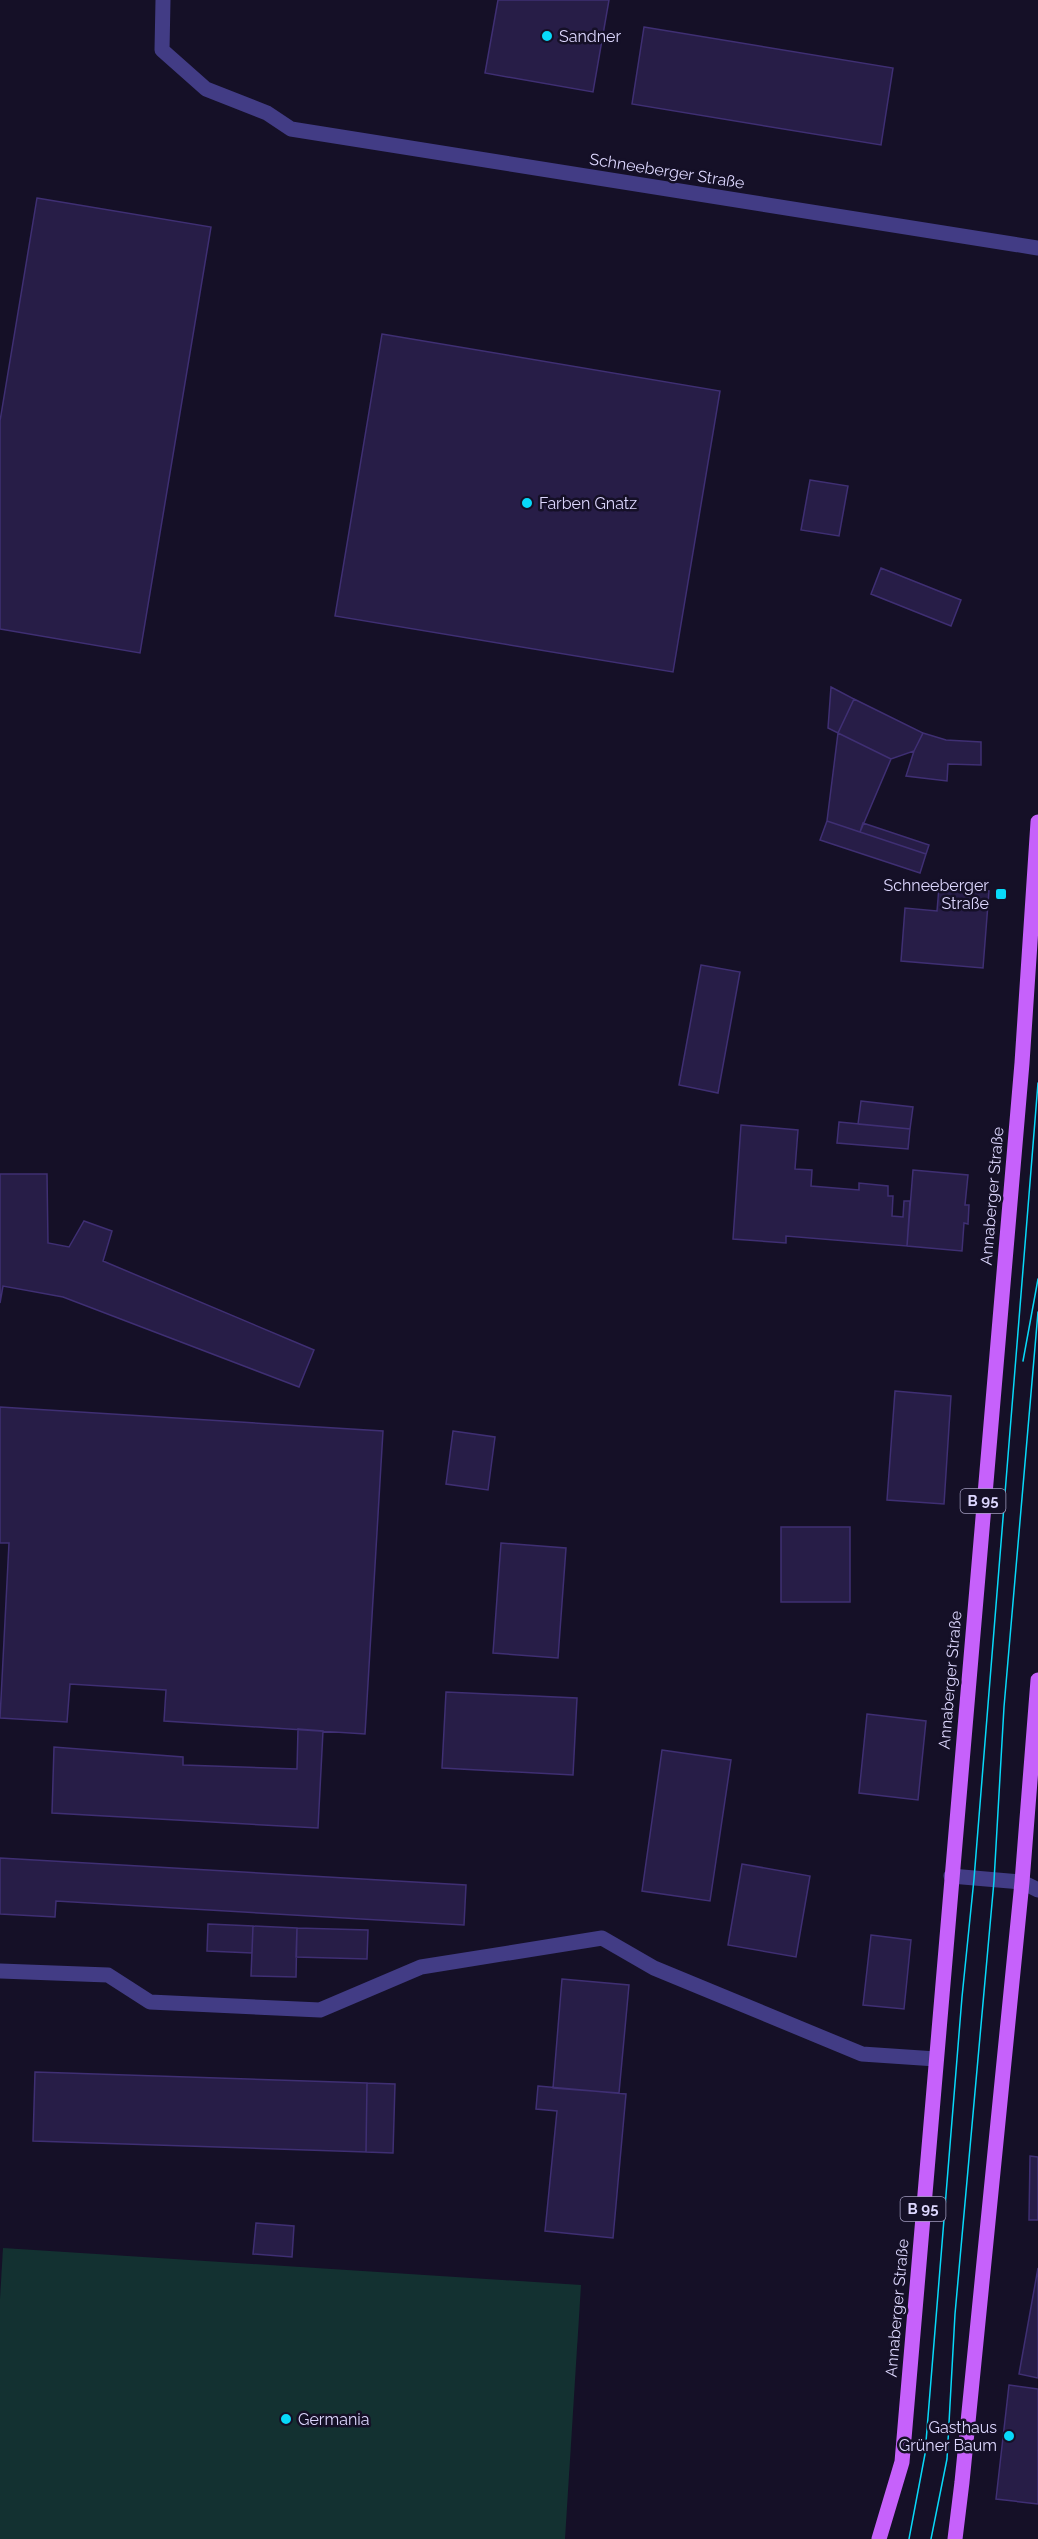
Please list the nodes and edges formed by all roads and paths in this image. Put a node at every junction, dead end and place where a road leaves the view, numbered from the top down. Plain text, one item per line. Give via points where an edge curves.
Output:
1 (163, 0) edge
2 (1038, 248) edge
3 (1038, 822) edge
4 (1038, 1680) edge
5 (951, 1876) junction
6 (1022, 1882) junction
7 (1038, 1890) edge
8 (0, 1971) edge
9 (936, 2059) junction
10 (879, 2539) edge
11 (955, 2539) edge

1 - 2 street, Schneeberger Straße via 162,50 206,89 267,113 291,129
3 - 5 main road, Annaberger Straße / B 95 via 1022,1063
4 - 6 main road
5 - 6 street
5 - 9 main road, Annaberger Straße / B 95
6 - 7 street
6 - 11 main road
8 - 9 street via 108,1975 150,2002 320,2010 422,1967 602,1938 654,1968 862,2054
9 - 10 main road, Annaberger Straße / B 95 via 902,2462

